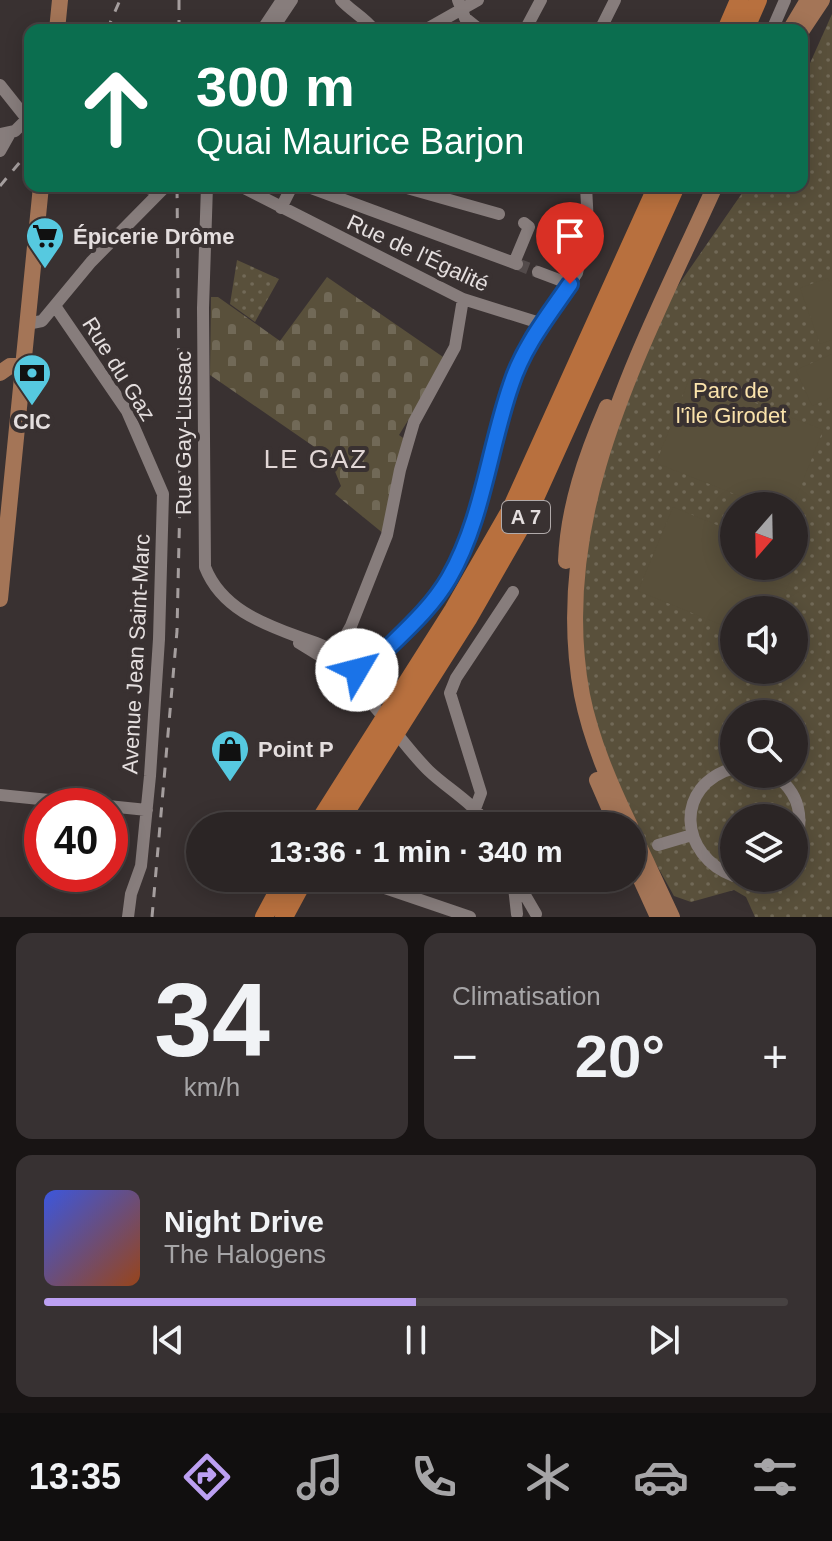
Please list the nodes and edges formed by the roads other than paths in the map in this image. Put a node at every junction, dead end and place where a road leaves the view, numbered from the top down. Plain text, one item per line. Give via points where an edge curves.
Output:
1 (60, 0) edge
2 (282, 0) edge
3 (292, 0) edge
4 (341, 0) edge
5 (360, 0) edge
6 (478, 0) edge
7 (541, 0) edge
8 (615, 0) edge
9 (739, 0) edge
10 (758, 0) edge
11 (785, 0) edge
12 (808, 0) edge
13 (822, 0) edge
14 (460, 5) edge
15 (352, 12) junction
16 (58, 24) edge
17 (266, 24) edge
18 (276, 24) edge
19 (369, 24) edge
20 (433, 24) edge
21 (472, 24) edge
22 (528, 24) edge
23 (603, 24) edge
24 (729, 24) edge
25 (748, 24) edge
26 (775, 24) edge
27 (794, 24) edge
28 (806, 24) edge
29 (0, 85) edge
30 (24, 113) edge
31 (24, 121) edge
32 (4, 135) edge
33 (0, 151) edge
34 (40, 192) edge
35 (148, 192) edge
36 (207, 192) edge
37 (214, 192) edge
38 (251, 192) edge
39 (289, 192) edge
40 (322, 192) edge
41 (421, 192) edge
42 (586, 192) edge
43 (654, 192) edge
44 (673, 192) edge
45 (702, 192) edge
46 (712, 192) edge
47 (207, 202) junction
48 (281, 208) junction
49 (499, 214) dead end
50 (524, 223) dead end
51 (538, 272) tunnel mouth
52 (570, 284) junction
53 (463, 299) junction
54 (55, 306) junction
55 (27, 324) junction
56 (543, 324) junction
57 (22, 366) junction
58 (0, 373) edge
59 (163, 500) joint
60 (0, 516) edge
61 (513, 592) dead end
62 (0, 599) edge
63 (347, 667) junction
64 (720, 774) edge
65 (0, 795) edge
66 (475, 809) junction
67 (147, 810) junction
68 (325, 812) edge
69 (346, 812) edge
70 (477, 812) edge
71 (611, 812) edge
72 (623, 812) edge
73 (692, 835) junction
74 (658, 845) dead end
75 (646, 861) edge
76 (720, 868) edge
77 (646, 891) edge
78 (277, 892) edge
79 (297, 892) edge
80 (397, 892) edge
81 (515, 892) edge
82 (523, 892) edge
83 (538, 915) edge
84 (516, 916) edge
85 (128, 917) edge
86 (264, 917) edge
87 (284, 917) edge
88 (470, 917) edge
89 (658, 917) edge
90 (672, 917) edge

1 - 16 main road
2 - 17 street
3 - 18 street
4 - 15 street
5 - 15 street
6 - 14 street
7 - 22 street
8 - 23 street
9 - 24 highway
10 - 25 highway
11 - 26 street
12 - 27 main road
13 - 28 main road
14 - 20 street
14 - 21 street
15 - 19 street
29 - 30 street
31 - 32 street
32 - 33 street
34 - 55 main road
35 - 54 street
36 - 47 street, Rue Gay-Lussac
37 - 47 street
38 - 48 street, Rue de l'Égalité
39 - 48 street
40 - 50 street via 516,264 529,227
41 - 49 street
42 - 52 street via 587,239
43 - 68 highway, A 7 via 511,509
44 - 69 highway, A 7 via 527,516
45 - 71 main road via 587,455 567,532 564,637 574,707
46 - 72 main road via 597,460 578,545 575,638 582,696
47 - 63 street, Rue Gay-Lussac via 205,567 225,599
48 - 53 street, Rue de l'Égalité
51 - 52 street
52 - 56 street
53 - 56 street, Rue de l'Égalité
53 - 63 street via 455,347 414,422 387,535 351,626
54 - 55 street via 42,321
54 - 59 street, Rue du Gaz via 127,411
55 - 57 main road
56 - 63 street via 511,384 471,529 450,577 423,613 367,669
57 - 58 main road
57 - 60 main road
57 - 62 main road
59 - 67 street, Avenue Jean Saint-Marc
61 - 66 street via 450,693 481,793
63 - 66 street, Rue Gay-Lussac via 429,772
64 - 73 street via 703,787 691,810
65 - 67 street
66 - 70 street, Rue Gay-Lussac
67 - 85 street, Avenue Jean Saint-Marc
73 - 74 street
73 - 76 street via 707,861
75 - 90 main road
77 - 89 main road
78 - 86 highway
79 - 87 highway
80 - 88 street
81 - 84 street
82 - 83 street
83 - 84 street via 526,910

